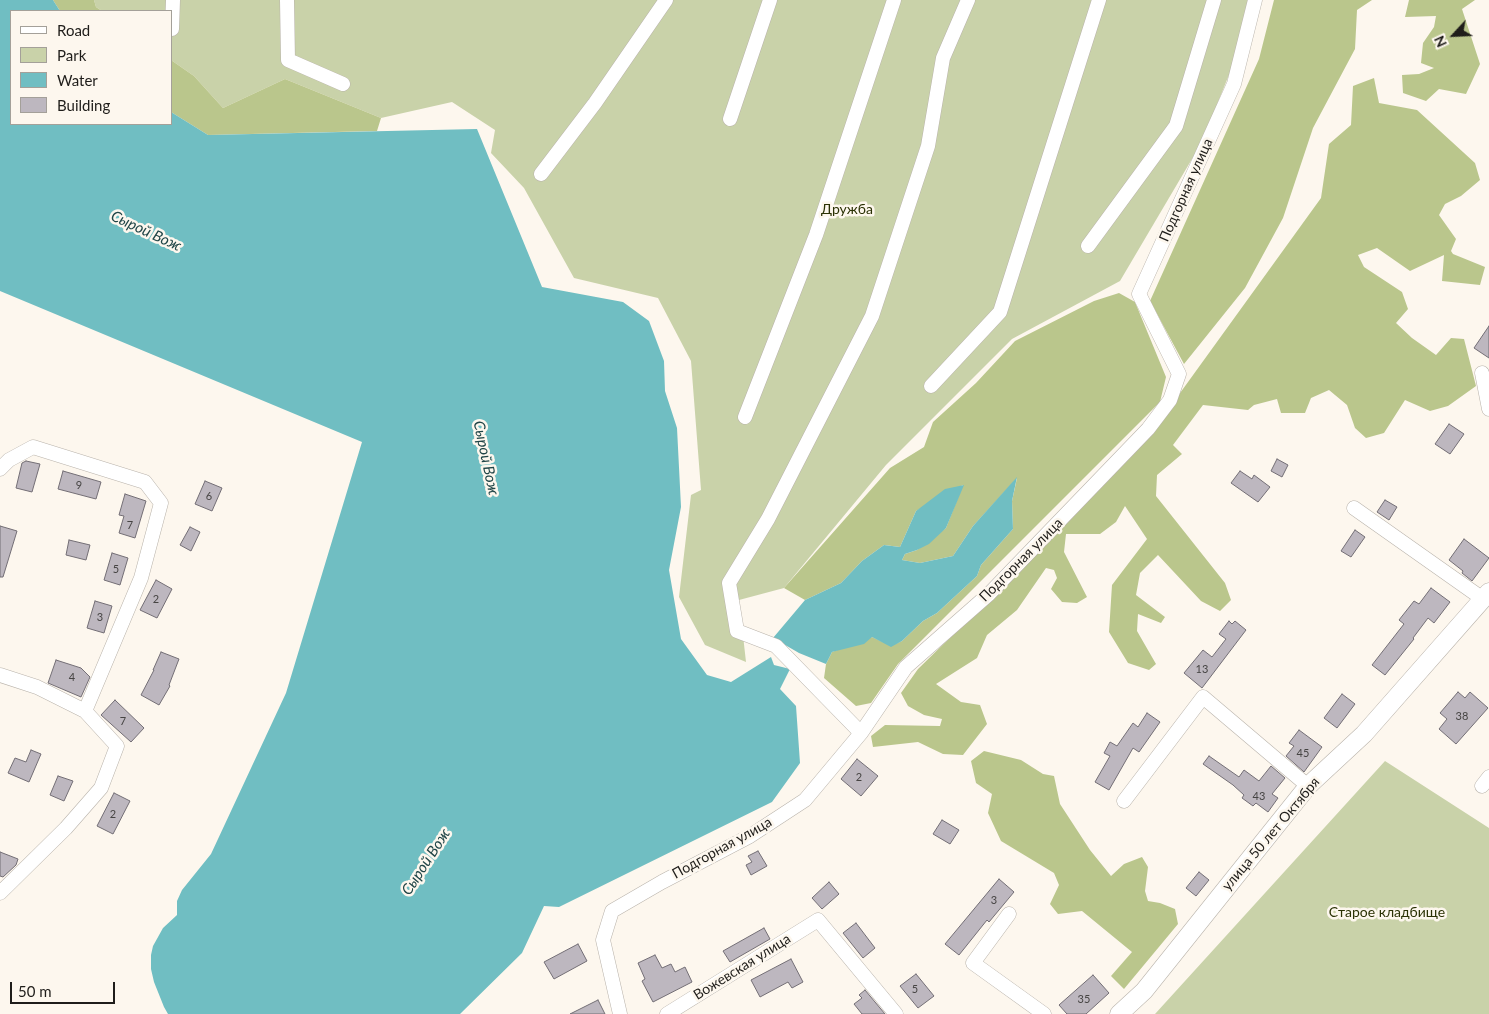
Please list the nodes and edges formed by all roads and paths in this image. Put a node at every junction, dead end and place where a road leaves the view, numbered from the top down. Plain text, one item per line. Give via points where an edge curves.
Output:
1 (173, 0) edge
2 (287, 0) edge
3 (666, 0) edge
4 (770, 0) edge
5 (894, 0) edge
6 (968, 0) edge
7 (1099, 0) edge
8 (1214, 0) edge
9 (1255, 0) edge
10 (172, 30) edge
11 (343, 84) dead end
12 (730, 119) dead end
13 (541, 174) dead end
14 (1088, 246) dead end
15 (1482, 373) dead end
16 (931, 386) dead end
17 (1489, 409) edge
18 (745, 417) dead end
19 (0, 470) edge
20 (1354, 508) dead end
21 (1486, 596) edge
22 (0, 675) edge
23 (85, 711) junction
24 (861, 733) junction
25 (1308, 786) junction
26 (1124, 801) dead end
27 (0, 893) edge
28 (1009, 914) dead end
29 (620, 1014) edge
30 (667, 1014) edge
31 (896, 1014) edge
32 (1044, 1014) edge
33 (1119, 1014) edge

1 - 10 street
2 - 11 street via 288,60
3 - 13 street
4 - 12 street
5 - 18 street via 816,235
6 - 24 street via 943,58 928,146 872,316 768,518 729,583 737,631 776,646
7 - 16 street via 1000,312
8 - 14 street via 1176,126
9 - 24 street, Подгорная улица via 1234,84 1138,294 1179,374 1170,400 1148,429 989,594 906,667
15 - 17 street
19 - 23 street via 9,460 32,447 145,482 161,503 140,578
20 - 21 street
21 - 25 main road, улица 50 лет Октября via 1364,734
22 - 23 street via 37,687
23 - 27 street via 117,746 101,788 66,828
24 - 29 street, Подгорная улица via 804,800 750,836 612,910 603,940
25 - 26 street via 1203,697
25 - 33 main road, улица 50 лет Октября via 1144,991
28 - 32 street via 973,963
30 - 31 street, Вожевская улица via 818,920

